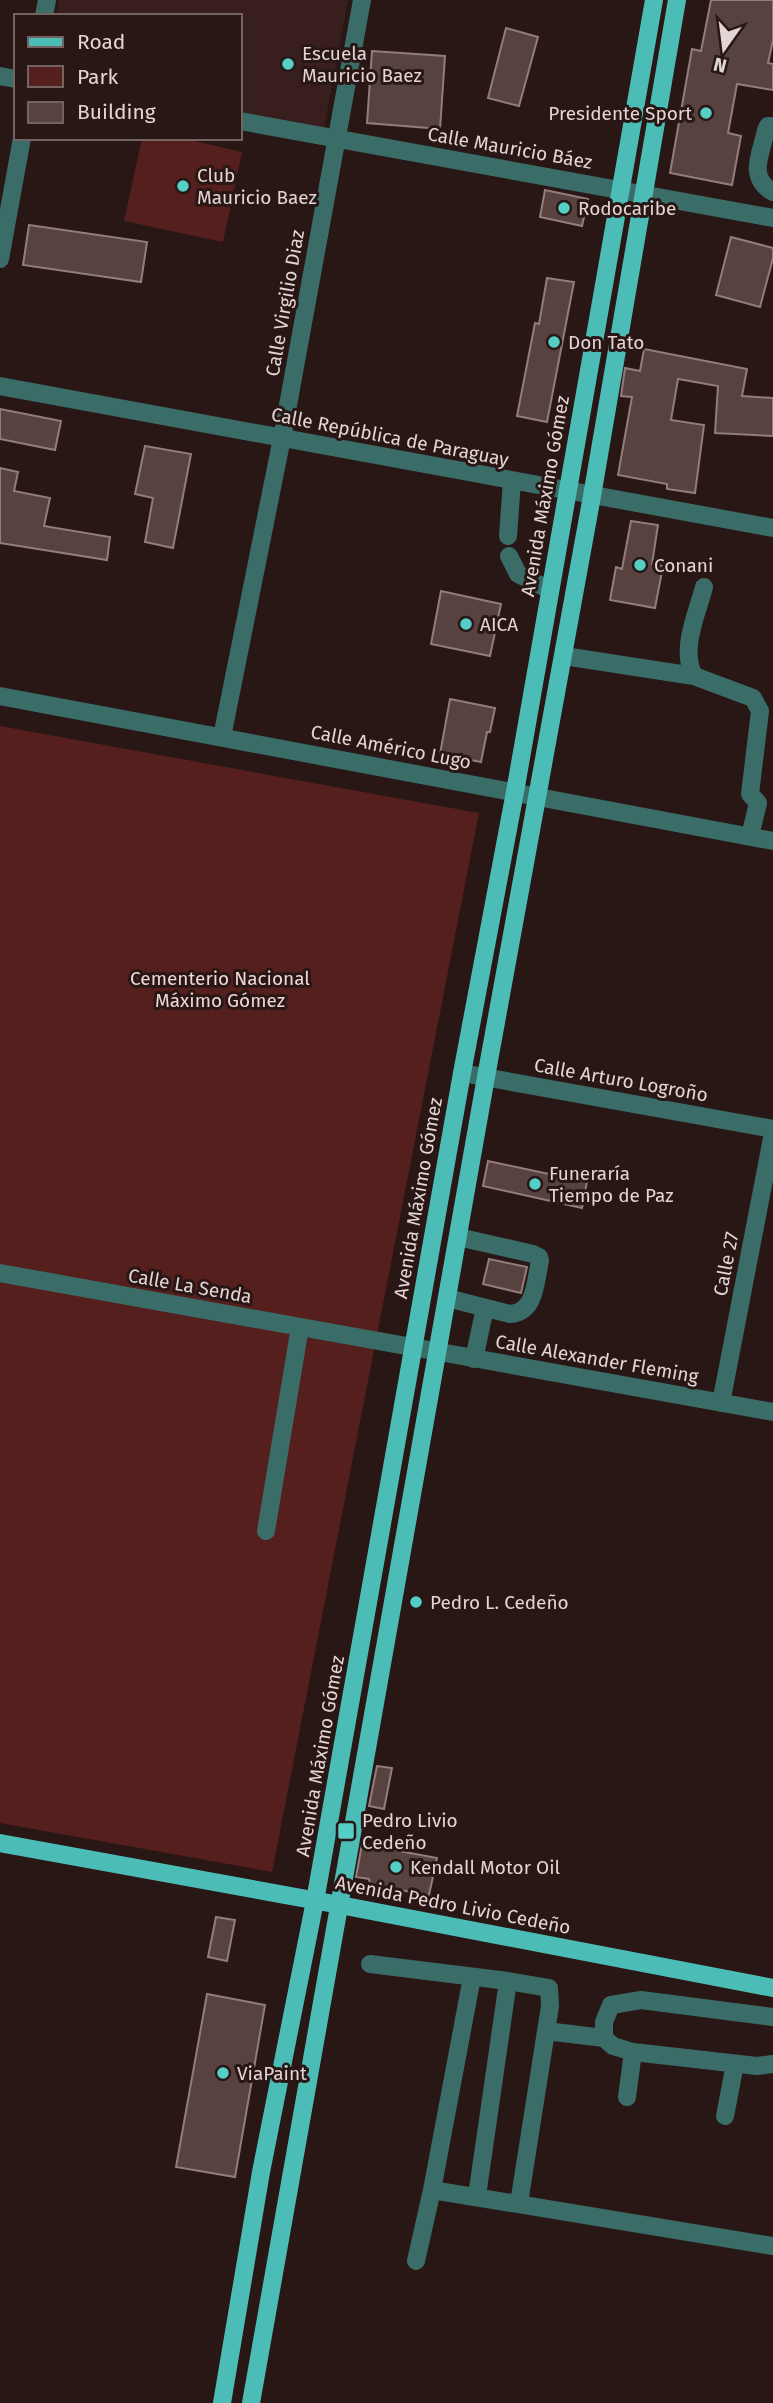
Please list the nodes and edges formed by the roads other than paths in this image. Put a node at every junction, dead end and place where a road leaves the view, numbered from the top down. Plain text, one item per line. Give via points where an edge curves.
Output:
1 (362, 0) edge
2 (654, 0) edge
3 (677, 0) edge
4 (242, 121) edge
5 (773, 126) edge
6 (337, 139) junction
7 (22, 140) edge
8 (620, 190) junction
9 (773, 192) edge
10 (644, 193) junction
11 (773, 218) edge
12 (0, 259) edge
13 (0, 386) edge
14 (282, 438) junction
15 (512, 481) junction
16 (568, 491) junction
17 (592, 496) junction
18 (773, 527) edge
19 (508, 536) dead end
20 (509, 556) dead end
21 (704, 587) dead end
22 (550, 590) junction
23 (564, 656) junction
24 (694, 676) junction
25 (0, 696) edge
26 (222, 737) junction
27 (515, 792) junction
28 (538, 797) junction
29 (765, 804) edge
30 (750, 836) junction
31 (773, 841) edge
32 (462, 1073) junction
33 (486, 1077) junction
34 (773, 1131) edge
35 (458, 1237) junction
36 (0, 1273) edge
37 (447, 1298) junction
38 (485, 1308) junction
39 (300, 1327) junction
40 (413, 1348) junction
41 (437, 1352) junction
42 (474, 1359) junction
43 (721, 1403) junction
44 (773, 1412) edge
45 (266, 1531) dead end
46 (0, 1843) edge
47 (315, 1900) junction
48 (340, 1905) junction
49 (370, 1964) dead end
50 (472, 1976) junction
51 (508, 1981) junction
52 (773, 1988) edge
53 (773, 2017) edge
54 (546, 2031) junction
55 (604, 2038) junction
56 (633, 2052) junction
57 (735, 2064) junction
58 (773, 2064) edge
59 (627, 2097) dead end
60 (725, 2116) dead end
61 (432, 2190) junction
62 (477, 2196) junction
63 (519, 2203) junction
64 (773, 2246) edge
65 (416, 2261) dead end
66 (222, 2403) edge
67 (251, 2403) edge

1 - 6 street, Calle Virgilio Diaz
2 - 8 main road, Avenida Máximo Gómez
3 - 10 main road
4 - 6 street, Calle Mauricio Báez
5 - 9 street via 766,130 757,174
6 - 8 street, Calle Mauricio Báez
6 - 14 street, Calle Virgilio Diaz
7 - 12 street
8 - 10 street, Calle Mauricio Báez
8 - 16 main road, Avenida Máximo Gómez
10 - 11 street, Calle Mauricio Báez
10 - 17 main road
13 - 14 street, Calle República de Paraguay
14 - 15 street, Calle República de Paraguay
14 - 26 street, Calle Virgilio Diaz
15 - 16 street, Calle República de Paraguay
15 - 19 street
16 - 17 street, Calle República de Paraguay
16 - 22 main road, Avenida Máximo Gómez
17 - 18 street, Calle República de Paraguay
17 - 23 main road
20 - 22 street via 518,574
21 - 24 street via 688,647
22 - 27 main road, Avenida Máximo Gómez
23 - 24 street
23 - 28 main road
24 - 29 street via 752,698 760,711 750,794
25 - 26 street, Calle Américo Lugo
26 - 27 street, Calle Américo Lugo
27 - 28 street, Calle Américo Lugo
27 - 32 main road, Avenida Máximo Gómez
28 - 30 street, Calle Américo Lugo
28 - 33 main road
29 - 30 street
30 - 31 street, Calle Américo Lugo
32 - 33 street, Calle Arturo Logroño
32 - 40 main road, Avenida Máximo Gómez
33 - 34 street, Calle Arturo Logroño
33 - 35 main road
34 - 43 street, Calle 27
35 - 37 main road
35 - 38 street via 539,1257 526,1310 510,1314
36 - 39 street, Calle La Senda
37 - 38 street
37 - 41 main road
38 - 42 street
39 - 40 street, Calle La Senda
39 - 45 street
40 - 41 street, Calle Alexander Fleming
40 - 47 main road, Avenida Máximo Gómez
41 - 42 street, Calle Alexander Fleming
41 - 48 main road
42 - 43 street, Calle Alexander Fleming
43 - 44 street, Calle Alexander Fleming
46 - 47 main road, Avenida Pedro Livio Cedeño
47 - 48 main road, Avenida Pedro Livio Cedeño
47 - 66 main road, Avenida Máximo Gómez via 261,2172
48 - 52 main road, Avenida Pedro Livio Cedeño
48 - 67 main road
49 - 50 street
50 - 51 street
50 - 61 street
51 - 54 street via 549,1988
51 - 62 street
53 - 55 street via 621,2001 611,2005
54 - 55 street
54 - 63 street
55 - 56 street
56 - 57 street
56 - 59 street
57 - 58 street
57 - 60 street
61 - 62 street
61 - 65 street
62 - 63 street
63 - 64 street

